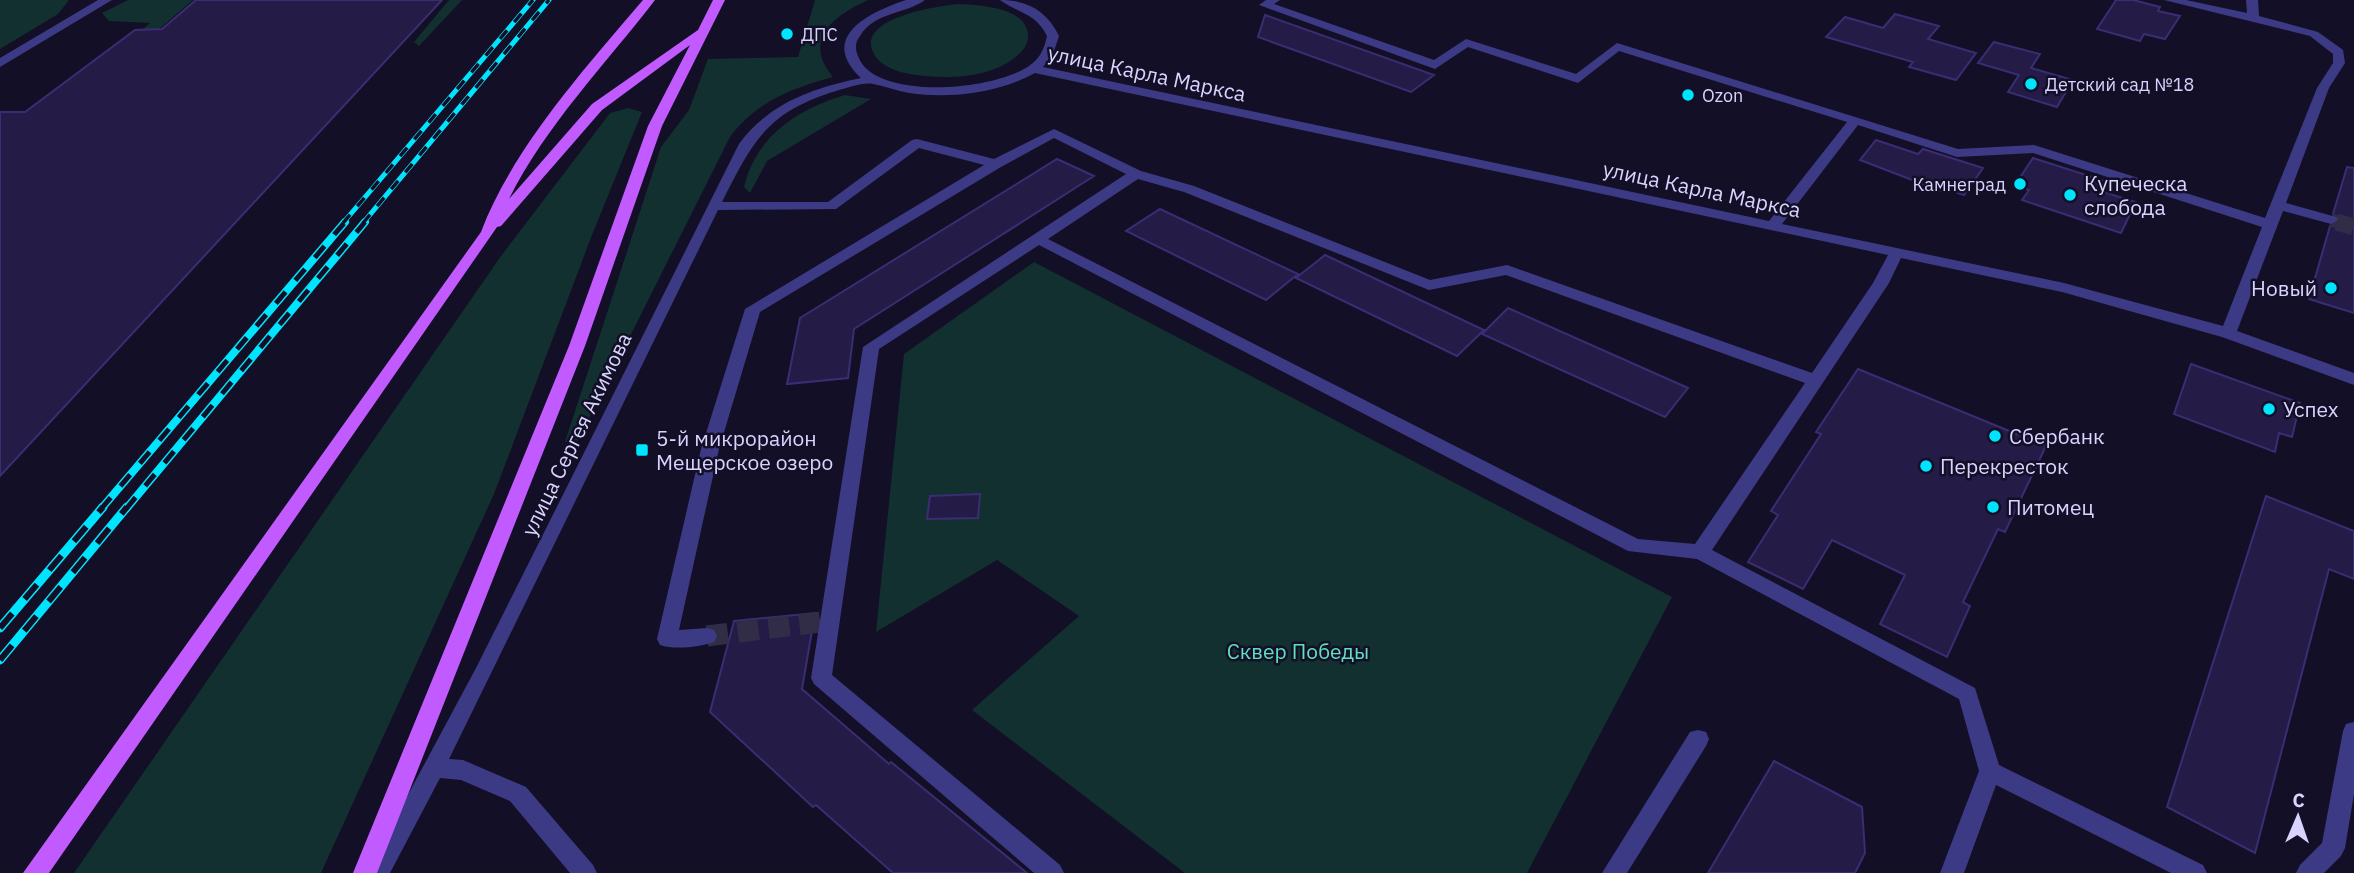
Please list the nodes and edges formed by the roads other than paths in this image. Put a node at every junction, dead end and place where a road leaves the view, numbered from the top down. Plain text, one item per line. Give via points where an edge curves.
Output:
1 (106, 0) edge
2 (649, 0) edge
3 (719, 0) edge
4 (919, 0) edge
5 (1006, 0) edge
6 (1274, 0) edge
7 (2170, 0) edge
8 (2252, 0) edge
9 (2253, 18) junction
10 (702, 31) junction
11 (0, 63) edge
12 (2339, 63) junction
13 (2354, 66) edge
14 (1033, 69) junction
15 (873, 79) junction
16 (1855, 120) junction
17 (996, 164) junction
18 (1136, 174) junction
19 (713, 205) junction
20 (2278, 205) junction
21 (2332, 220) tunnel mouth
22 (1773, 225) junction
23 (2271, 225) junction
24 (488, 232) junction
25 (1038, 239) junction
26 (1897, 252) junction
27 (2228, 333) junction
28 (2354, 379) edge
29 (1814, 380) junction
30 (1700, 552) junction
31 (707, 636) tunnel mouth
32 (2354, 731) edge
33 (1698, 740) dead end
34 (434, 768) junction
35 (1990, 771) junction
36 (35, 873) edge
37 (365, 873) edge
38 (378, 873) edge
39 (585, 873) edge
40 (1052, 873) edge
41 (1614, 873) edge
42 (1952, 873) edge
43 (2195, 873) edge
44 (2308, 873) edge

1 - 11 street
2 - 24 main road via 580,82 519,168 495,209
3 - 10 main road
4 - 15 street via 887,10 865,23 852,38 849,53 858,68
5 - 14 street via 1047,21 1053,36 1049,52
6 - 16 street via 1265,5 1435,65 1466,43 1578,79 1617,47
7 - 9 street
8 - 9 street
9 - 12 street via 2314,34 2339,53
10 - 24 main road via 597,107
10 - 37 main road via 655,126 577,346
12 - 13 street
12 - 20 street via 2323,88
14 - 15 street via 974,88 939,91
14 - 22 street, улица Карла Маркса
15 - 19 street, улица Сергея Акимова via 803,98 765,123 747,141
16 - 22 street
16 - 23 street via 1957,153 2034,149
17 - 18 street via 1054,133
17 - 19 street via 917,143 831,206
17 - 31 street via 753,309 710,449 667,639
18 - 25 street
18 - 29 street via 1189,189 1429,285 1507,270
19 - 34 street, улица Сергея Акимова
20 - 21 street
20 - 23 street
22 - 26 street, улица Карла Маркса
23 - 27 street
24 - 36 main road
25 - 30 street via 1635,546
25 - 40 street via 871,347 821,678
26 - 27 street, улица Карла Маркса via 2064,288
26 - 29 street
27 - 28 street, улица Карла Маркса
29 - 30 street
30 - 35 street via 1968,694
32 - 44 street via 2333,848
33 - 41 street
34 - 38 street, улица Сергея Акимова
34 - 39 street via 463,770 518,794
35 - 42 street
35 - 43 street

